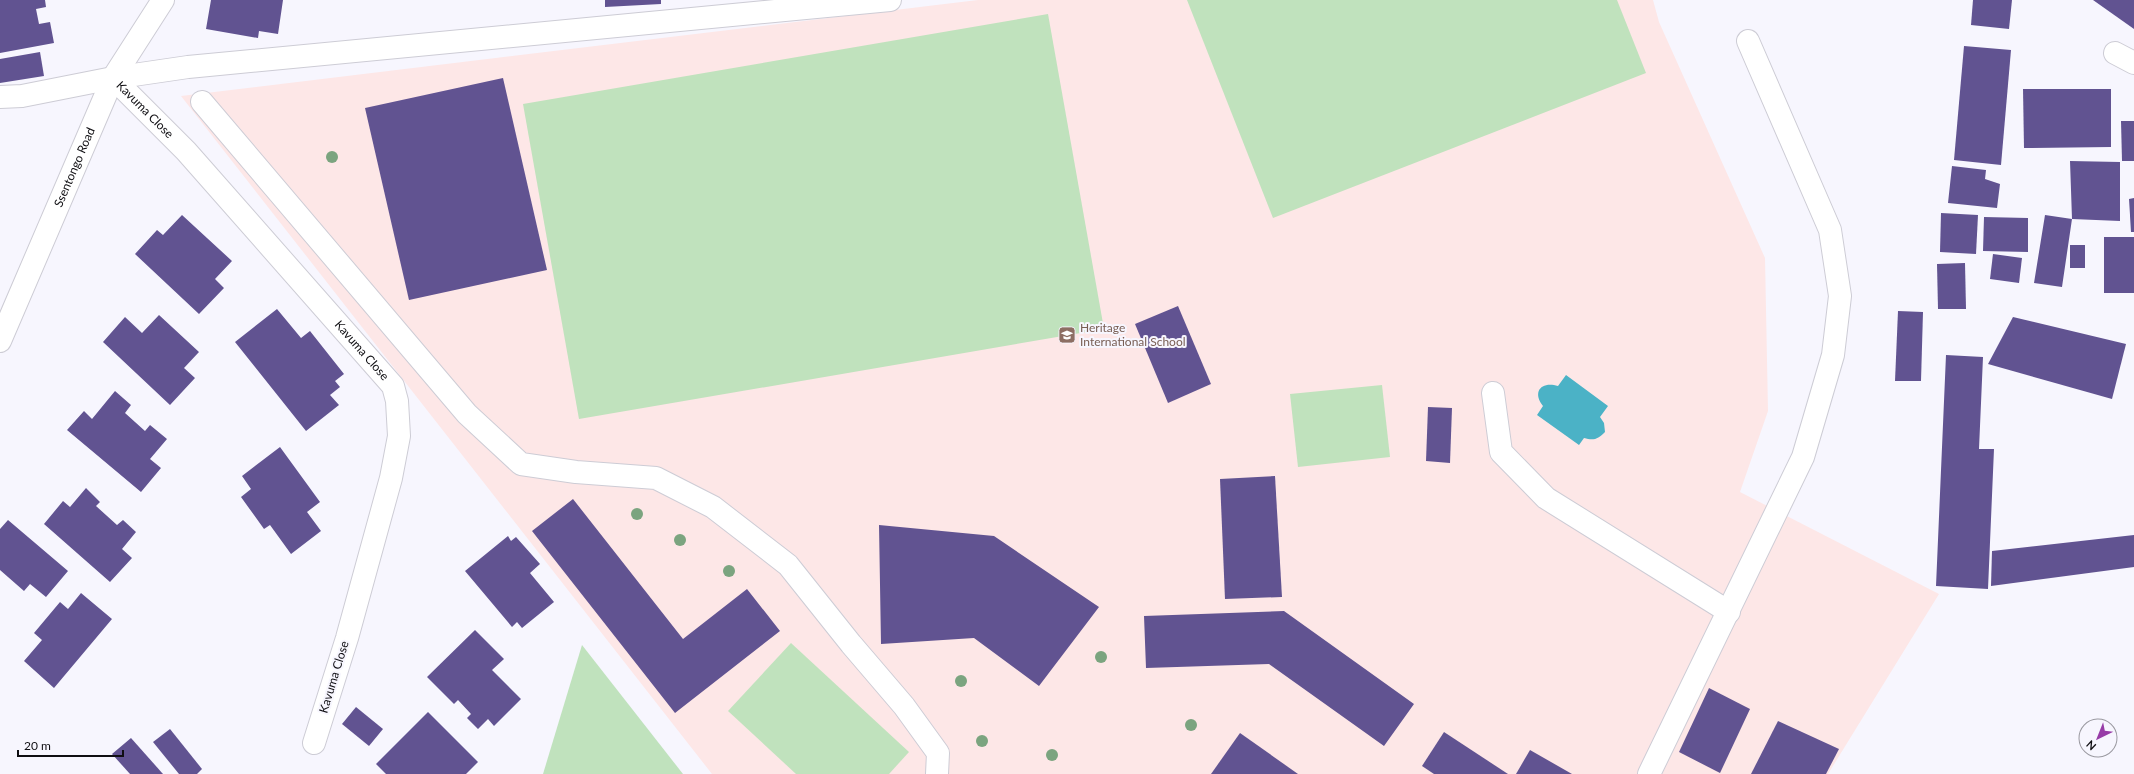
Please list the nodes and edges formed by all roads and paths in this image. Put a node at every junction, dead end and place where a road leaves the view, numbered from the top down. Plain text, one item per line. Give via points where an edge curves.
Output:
1 (163, 0) edge
2 (890, 0) edge
3 (1748, 41) dead end
4 (2115, 53) dead end
5 (2134, 63) edge
6 (113, 78) junction
7 (0, 97) edge
8 (202, 102) dead end
9 (0, 342) edge
10 (1493, 393) dead end
11 (1729, 612) junction
12 (314, 743) dead end
13 (938, 774) edge
14 (1649, 774) edge

1 - 6 street, Ssentongo Road
2 - 6 street via 188,67
3 - 11 street via 1830,230 1840,296 1833,355 1803,457
4 - 5 street
6 - 7 street via 22,96
6 - 9 street, Ssentongo Road
6 - 12 street, Kavuma Close via 186,151 393,386 397,401 399,436 391,478 347,638
8 - 13 street via 467,414 521,464 576,472 656,478 713,507 788,565 904,706 938,753
10 - 11 street via 1501,452 1546,498
11 - 14 street

